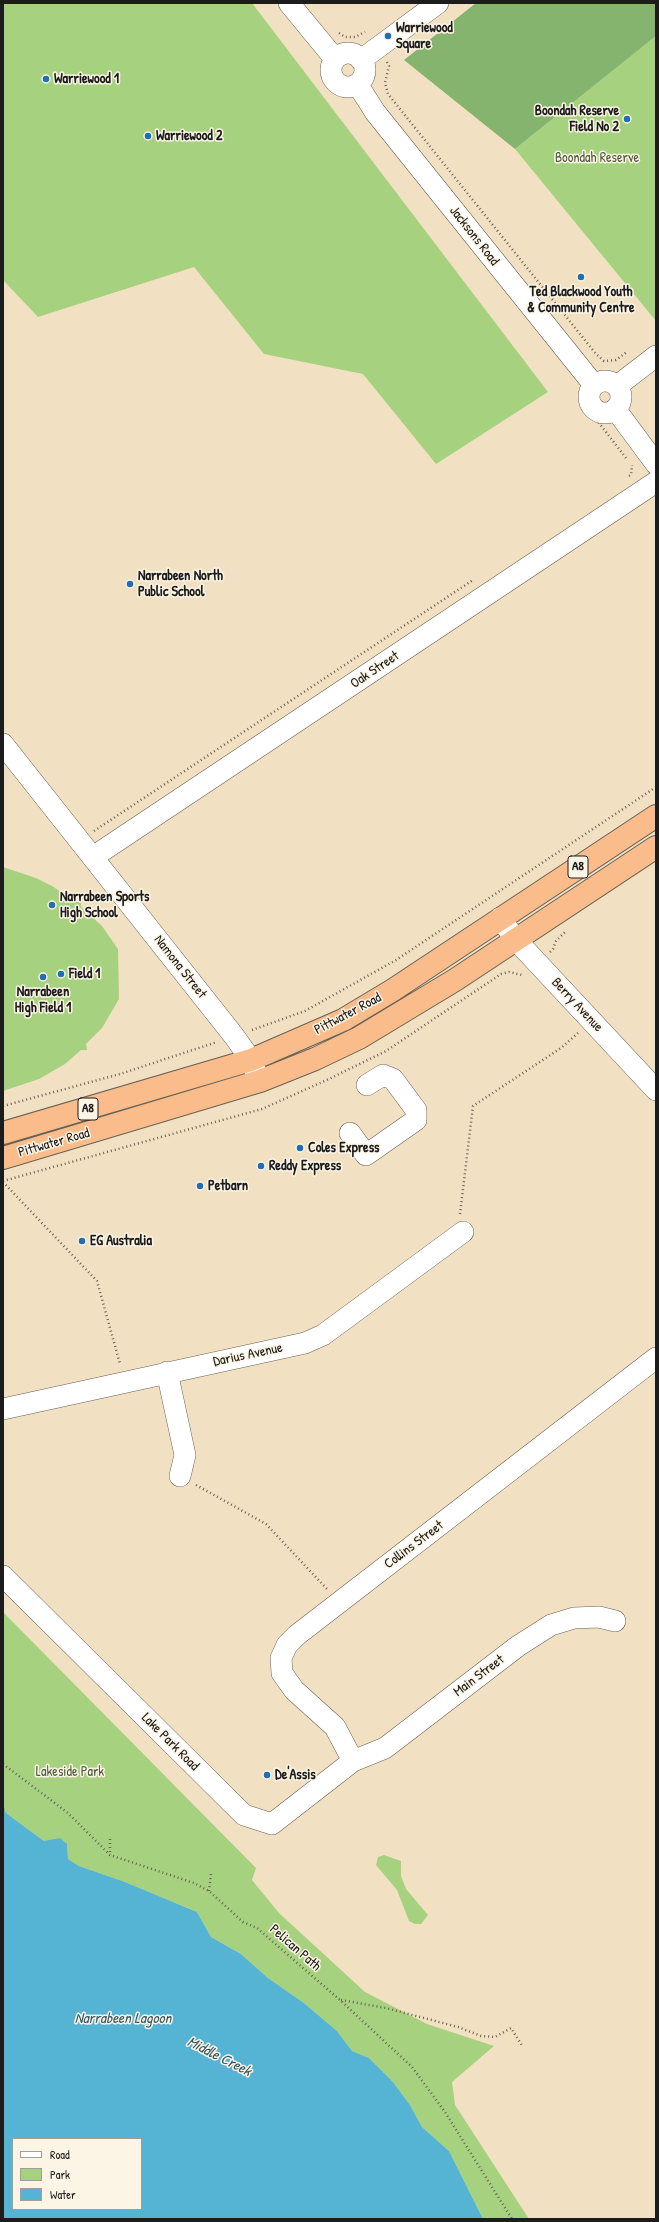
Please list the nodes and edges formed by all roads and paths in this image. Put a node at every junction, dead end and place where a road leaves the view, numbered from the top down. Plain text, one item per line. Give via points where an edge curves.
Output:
1 (289, 3) edge
2 (438, 3) edge
3 (335, 30) dead end
4 (370, 54) junction
5 (335, 59) junction
6 (358, 85) junction
7 (628, 351) dead end
8 (656, 356) edge
9 (617, 386) junction
10 (584, 389) junction
11 (616, 410) junction
12 (656, 464) edge
13 (627, 477) dead end
14 (656, 482) edge
15 (478, 576) dead end
16 (3, 744) edge
17 (656, 787) edge
18 (656, 816) edge
19 (90, 825) dead end
20 (656, 847) edge
21 (93, 857) junction
22 (500, 918) junction
23 (516, 940) junction
24 (590, 1021) junction
25 (234, 1036) junction
26 (251, 1060) junction
27 (260, 1082) junction
28 (368, 1085) dead end
29 (656, 1090) edge
30 (3, 1106) edge
31 (3, 1133) edge
32 (350, 1133) dead end
33 (3, 1158) edge
34 (3, 1182) edge
35 (463, 1232) joint
36 (656, 1358) edge
37 (167, 1372) junction
38 (125, 1381) junction
39 (3, 1409) edge
40 (180, 1476) joint
41 (3, 1576) edge
42 (339, 1602) junction
43 (615, 1621) dead end
44 (353, 1761) junction
45 (3, 1764) edge
46 (110, 1839) dead end
47 (110, 1854) junction
48 (211, 1874) dead end
49 (209, 1892) junction
50 (340, 2000) junction
51 (523, 2047) dead end
52 (512, 2219) edge

1 - 5 street
2 - 4 street
3 - 4 path via 345,37 355,38 365,32
4 - 5 street via 340,55
4 - 6 street via 364,64 365,76
4 - 7 path via 389,66 385,83 388,94 596,354 604,361 616,360
5 - 6 street via 331,70 335,82 346,88
6 - 10 street, Jacksons Road via 375,112
8 - 9 street
9 - 10 street via 604,381
9 - 11 street via 621,402
10 - 11 street via 590,390 588,400 594,410 603,414
10 - 13 path via 633,466 631,475
11 - 12 street
14 - 21 street, Oak Street
15 - 19 path via 95,831
16 - 21 street, Namona Street
17 - 25 path via 396,960 305,1011
18 - 22 highway, Pittwater Road / A8
20 - 23 highway, Pittwater Road / A8
21 - 25 street, Namona Street
22 - 23 street, Berry Avenue
22 - 26 highway, Pittwater Road / A8 via 393,990 343,1020
23 - 24 street, Berry Avenue
23 - 27 highway, Pittwater Road / A8 via 359,1038 315,1060
24 - 29 street, Berry Avenue
24 - 35 path via 561,1048 474,1106 459,1210
25 - 26 street, Namona Street
25 - 30 path via 120,1074
26 - 27 street, Namona Street
26 - 31 highway, Pittwater Road / A8
27 - 33 highway, Pittwater Road / A8
28 - 32 street via 384,1075 394,1079 416,1110 416,1120 366,1156
34 - 38 path via 97,1281
35 - 37 street, Darius Avenue via 323,1335 305,1343
36 - 42 street, Collins Street
37 - 38 street, Darius Avenue
37 - 40 street via 185,1455
38 - 39 street, Darius Avenue
40 - 42 path via 266,1524
41 - 44 street, Lake Park Road via 244,1816 272,1824
42 - 44 street, Collins Street via 287,1645 281,1658 282,1673 294,1690 335,1727
43 - 44 street, Main Street via 586,1617 551,1624 518,1646 385,1748
45 - 47 path, Pelican Path via 68,1813
46 - 47 path
47 - 49 path, Pelican Path via 194,1883
48 - 49 path
49 - 50 path, Pelican Path via 243,1922 257,1928
50 - 51 path via 386,2008 458,2027 480,2036 495,2037 511,2028
50 - 52 path, Pelican Path via 412,2067 445,2112

